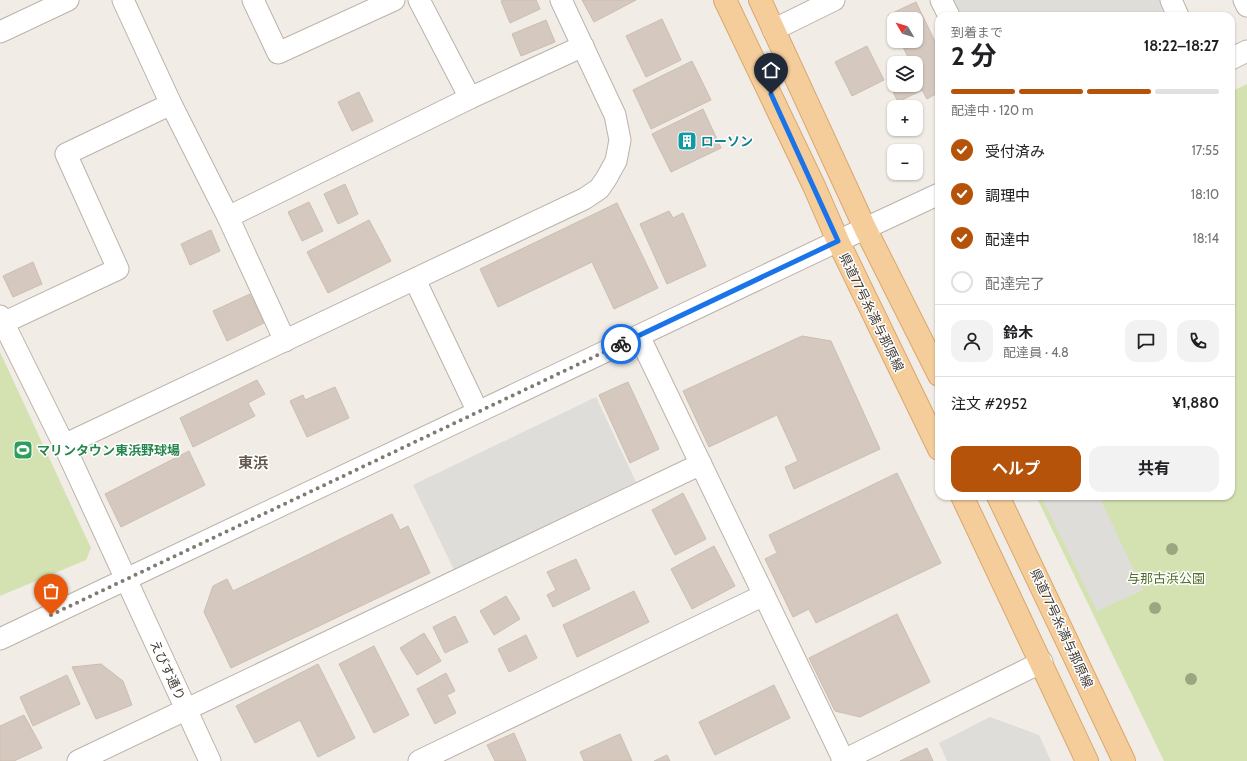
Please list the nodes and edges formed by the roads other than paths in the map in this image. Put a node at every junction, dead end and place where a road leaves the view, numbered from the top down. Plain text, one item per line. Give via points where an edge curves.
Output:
1 (68, 0) edge
2 (123, 0) edge
3 (253, 0) edge
4 (394, 0) edge
5 (419, 0) edge
6 (561, 0) edge
7 (725, 0) edge
8 (760, 0) edge
9 (834, 0) edge
10 (941, 0) edge
11 (1170, 0) edge
12 (1244, 0) edge
13 (1247, 6) edge
14 (947, 12) edge
15 (1176, 12) edge
16 (774, 30) junction
17 (0, 32) edge
18 (583, 46) junction
19 (1247, 51) edge
20 (1235, 56) edge
21 (470, 98) junction
22 (171, 104) junction
23 (935, 196) edge
24 (228, 217) junction
25 (865, 228) junction
26 (838, 241) junction
27 (415, 280) junction
28 (2, 319) edge
29 (639, 336) junction
30 (285, 341) junction
31 (935, 367) edge
32 (478, 412) junction
33 (935, 441) edge
34 (64, 445) junction
35 (700, 464) junction
36 (964, 500) edge
37 (1000, 500) edge
38 (125, 579) junction
39 (764, 595) junction
40 (0, 639) edge
41 (1042, 662) junction
42 (186, 709) junction
43 (78, 761) edge
44 (210, 761) edge
45 (419, 761) edge
46 (843, 761) edge
47 (1087, 761) edge
48 (1124, 761) edge

1 - 17 street
2 - 22 street
3 - 4 street via 278,53
5 - 21 street
6 - 18 street
7 - 26 main road, 県道77号糸満与那原線
8 - 16 main road
9 - 16 street
10 - 14 street
11 - 15 street
12 - 13 street
16 - 25 main road
18 - 21 street
18 - 27 street via 615,115 620,140 616,161 599,189 584,199
19 - 20 street
21 - 24 street
22 - 24 street
22 - 28 street via 66,154 118,268
23 - 25 street
24 - 30 street
25 - 26 street
25 - 31 main road
26 - 29 street
26 - 33 main road, 県道77号糸満与那原線
27 - 30 street
27 - 32 street
28 - 34 street, えびす通り
29 - 32 street
29 - 35 street
30 - 34 street
32 - 38 street
34 - 38 street, えびす通り
35 - 39 street
35 - 42 street
36 - 41 main road
37 - 48 main road, 県道77号糸満与那原線
38 - 40 street
38 - 42 street, えびす通り
39 - 45 street
39 - 46 street
41 - 46 street
41 - 47 main road
42 - 43 street
42 - 44 street, えびす通り

